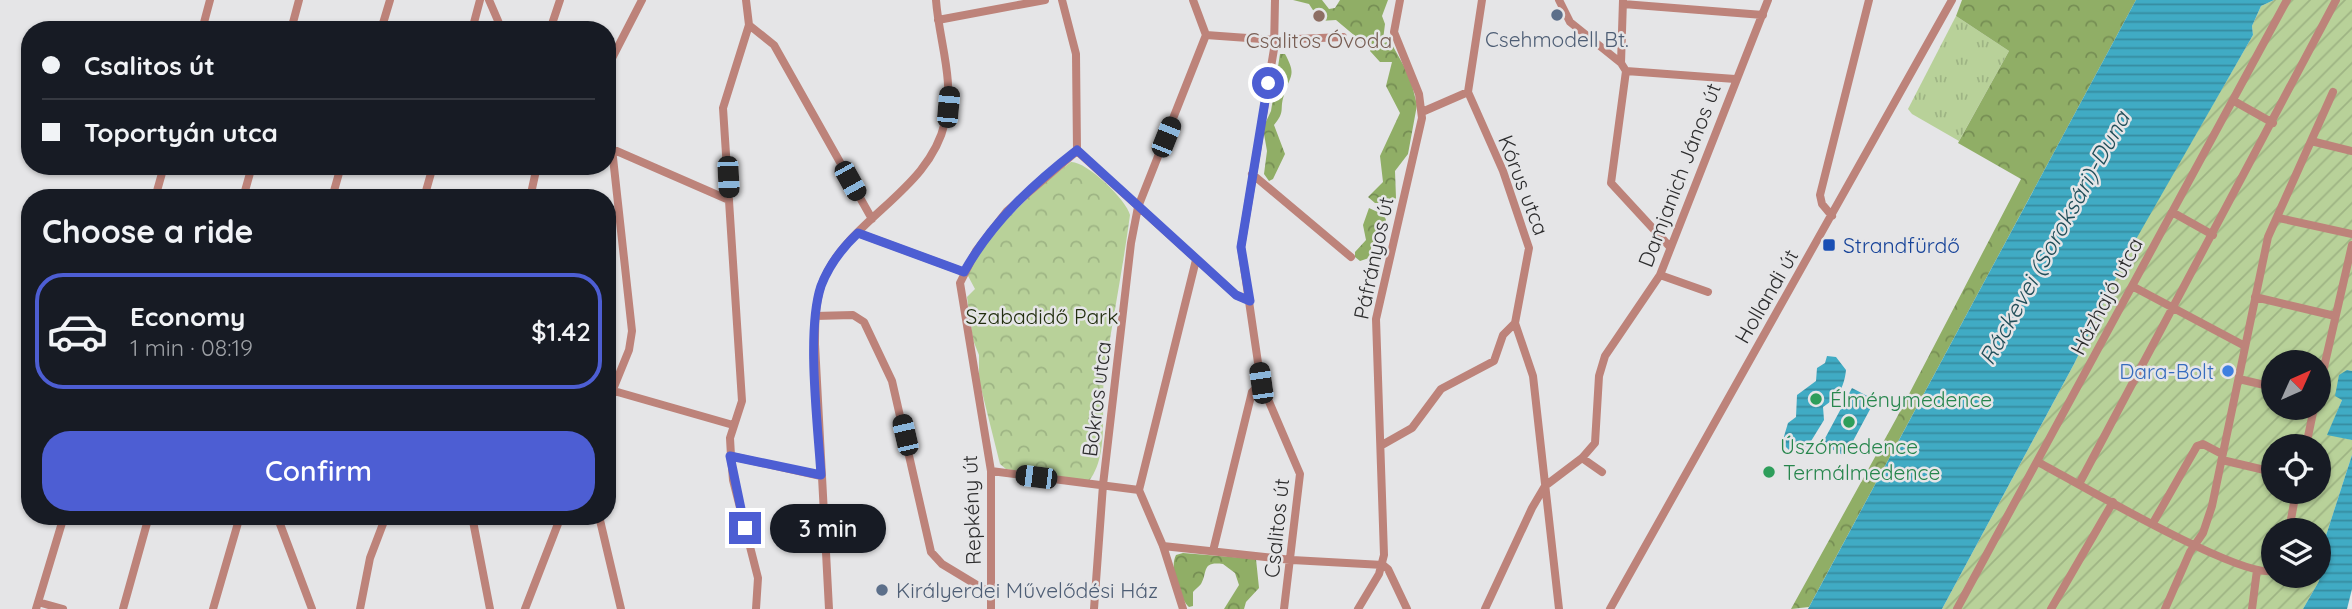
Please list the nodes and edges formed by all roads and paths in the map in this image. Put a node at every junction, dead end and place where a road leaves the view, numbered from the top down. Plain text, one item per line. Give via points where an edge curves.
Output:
1 (210, 0) edge
2 (299, 0) edge
3 (390, 0) edge
4 (480, 0) edge
5 (489, 0) edge
6 (560, 0) edge
7 (642, 0) edge
8 (746, 0) edge
9 (936, 0) edge
10 (1045, 0) edge
11 (1062, 0) edge
12 (1193, 0) edge
13 (1275, 0) edge
14 (1400, 0) edge
15 (1482, 0) edge
16 (1559, 0) edge
17 (1768, 0) edge
18 (1869, 0) edge
19 (1952, 0) edge
20 (2287, 0) edge
21 (2336, 0) edge
22 (1623, 2) edge
23 (1763, 15) junction
24 (938, 20) junction
25 (204, 21) edge
26 (293, 21) edge
27 (384, 21) edge
28 (474, 21) edge
29 (498, 21) edge
30 (553, 21) edge
31 (749, 25) junction
32 (1206, 35) junction
33 (1343, 37) dead end
34 (1274, 40) junction
35 (616, 50) edge
36 (1624, 67) junction
37 (1735, 79) junction
38 (1468, 92) junction
39 (2333, 92) dead end
40 (2234, 101) junction
41 (1422, 112) junction
42 (2273, 123) junction
43 (2311, 141) junction
44 (1077, 150) junction
45 (616, 151) edge
46 (2352, 151) edge
47 (1252, 174) junction
48 (615, 175) edge
49 (729, 200) junction
50 (1138, 207) junction
51 (2172, 212) junction
52 (1832, 216) junction
53 (2279, 218) junction
54 (872, 219) junction
55 (858, 233) junction
56 (2352, 234) edge
57 (2213, 235) junction
58 (2352, 245) edge
59 (1671, 247) junction
60 (1351, 257) dead end
61 (1196, 260) junction
62 (964, 272) junction
63 (1660, 275) junction
64 (2132, 286) junction
65 (1708, 292) dead end
66 (2255, 297) junction
67 (1250, 301) junction
68 (2174, 308) junction
69 (815, 316) junction
70 (2335, 316) junction
71 (1515, 323) junction
72 (2243, 345) junction
73 (2328, 350) edge
74 (616, 377) edge
75 (2239, 379) junction
76 (1261, 383) junction
77 (2261, 384) edge
78 (616, 391) edge
79 (733, 425) junction
80 (1382, 445) junction
81 (730, 456) junction
82 (2221, 457) junction
83 (1583, 458) junction
84 (2038, 462) junction
85 (2261, 469) edge
86 (991, 471) junction
87 (1602, 472) dead end
88 (821, 475) junction
89 (2079, 484) junction
90 (1103, 485) junction
91 (1545, 486) junction
92 (1139, 490) junction
93 (2113, 502) junction
94 (2153, 523) junction
95 (61, 525) edge
96 (146, 525) edge
97 (237, 525) edge
98 (280, 525) edge
99 (382, 525) edge
100 (474, 525) edge
101 (558, 525) edge
102 (601, 525) edge
103 (2194, 545) junction
104 (1163, 546) junction
105 (1213, 551) junction
106 (1292, 560) junction
107 (1382, 565) junction
108 (2257, 570) junction
109 (2261, 570) edge
110 (990, 593) junction
111 (37, 606) edge
112 (63, 609) edge
113 (123, 609) edge
114 (213, 609) edge
115 (312, 609) edge
116 (359, 609) edge
117 (490, 609) edge
118 (525, 609) edge
119 (621, 609) edge
120 (756, 609) edge
121 (829, 609) edge
122 (991, 609) edge
123 (1094, 609) edge
124 (1183, 609) edge
125 (1284, 609) edge
126 (1358, 609) edge
127 (1407, 609) edge
128 (1485, 609) edge
129 (1559, 609) edge
130 (1610, 609) edge
131 (1958, 609) edge
132 (2051, 609) edge
133 (2165, 609) edge
134 (2252, 609) edge

1 - 25 street
2 - 26 street
3 - 27 street
4 - 28 street
5 - 29 street
6 - 30 street
7 - 35 street
8 - 31 street
9 - 24 street
10 - 24 street
11 - 44 street via 1076,54
12 - 32 street
13 - 34 street, Csalitos út
14 - 41 street, Páfrányos út via 1394,32
15 - 38 street
16 - 36 street via 1570,22
17 - 23 street, Damjanich János út
18 - 52 street via 1820,195
19 - 52 street, Hollandi út
20 - 40 street, Házhajó utca
21 - 42 street
22 - 23 street
22 - 36 street
23 - 37 street, Damjanich János út
24 - 54 street via 950,87 945,125 927,162
31 - 49 street via 724,104
31 - 54 street via 774,45
32 - 34 street
32 - 50 street, Bokros utca
33 - 34 street
34 - 47 street, Csalitos út
36 - 37 street
36 - 59 street via 1611,183
37 - 59 street, Damjanich János út
38 - 41 street
38 - 71 street, Kórus utca via 1530,248
39 - 43 street
40 - 42 street
40 - 51 street, Házhajó utca
41 - 80 street, Páfrányos út via 1376,318
42 - 57 street
43 - 46 street
43 - 53 street
44 - 50 street
44 - 62 street, Repkény út via 1007,211
45 - 49 street
47 - 60 street
47 - 67 street, Csalitos út via 1241,247
48 - 74 street via 632,331
49 - 79 street via 742,401
50 - 61 street
50 - 90 street, Bokros utca
51 - 57 street
51 - 64 street, Házhajó utca
52 - 130 street, Hollandi út
53 - 56 street
53 - 66 street via 2268,237
54 - 55 street
55 - 62 street
55 - 69 street via 826,275
57 - 68 street
58 - 70 street
59 - 63 street, Damjanich János út
61 - 67 street via 1236,295
61 - 92 street
62 - 86 street, Repkény út via 960,294
63 - 65 street
63 - 83 street, Damjanich János út via 1605,356 1599,376 1595,443
64 - 68 street
64 - 84 street, Házhajó utca
66 - 70 street
66 - 72 street
67 - 76 street, Csalitos út
68 - 72 street
68 - 89 street
69 - 88 street
69 - 110 street via 853,315 864,322 892,381 931,552 942,564
70 - 73 street
71 - 80 street, Kórus utca via 1503,335 1494,361 1441,389 1412,428
71 - 91 street via 1533,376
72 - 75 street
75 - 77 street
75 - 82 street
76 - 105 street via 1252,392
76 - 106 street, Csalitos út via 1300,474
78 - 79 street
79 - 81 street
80 - 107 street, Páfrányos út
81 - 88 street
81 - 120 street via 758,578
82 - 85 street
82 - 94 street via 2203,444 2197,446
82 - 103 street via 2212,506
83 - 87 street
83 - 91 street
84 - 89 street
84 - 131 street, Házhajó utca
86 - 90 street
86 - 110 street, Repkény út
88 - 121 street
89 - 93 street
90 - 92 street
90 - 123 street, Bokros utca
91 - 128 street
91 - 129 street
92 - 104 street
93 - 94 street
93 - 132 street
94 - 103 street
95 - 111 street
96 - 113 street
97 - 114 street
98 - 115 street
99 - 116 street via 369,558
100 - 117 street
101 - 118 street
102 - 119 street
103 - 108 street
103 - 133 street
104 - 105 street
104 - 124 street
105 - 106 street
106 - 107 street
106 - 125 street, Csalitos út
107 - 126 street, Páfrányos út
107 - 127 street
108 - 109 street
108 - 134 street
110 - 122 street, Repkény út
111 - 112 street

